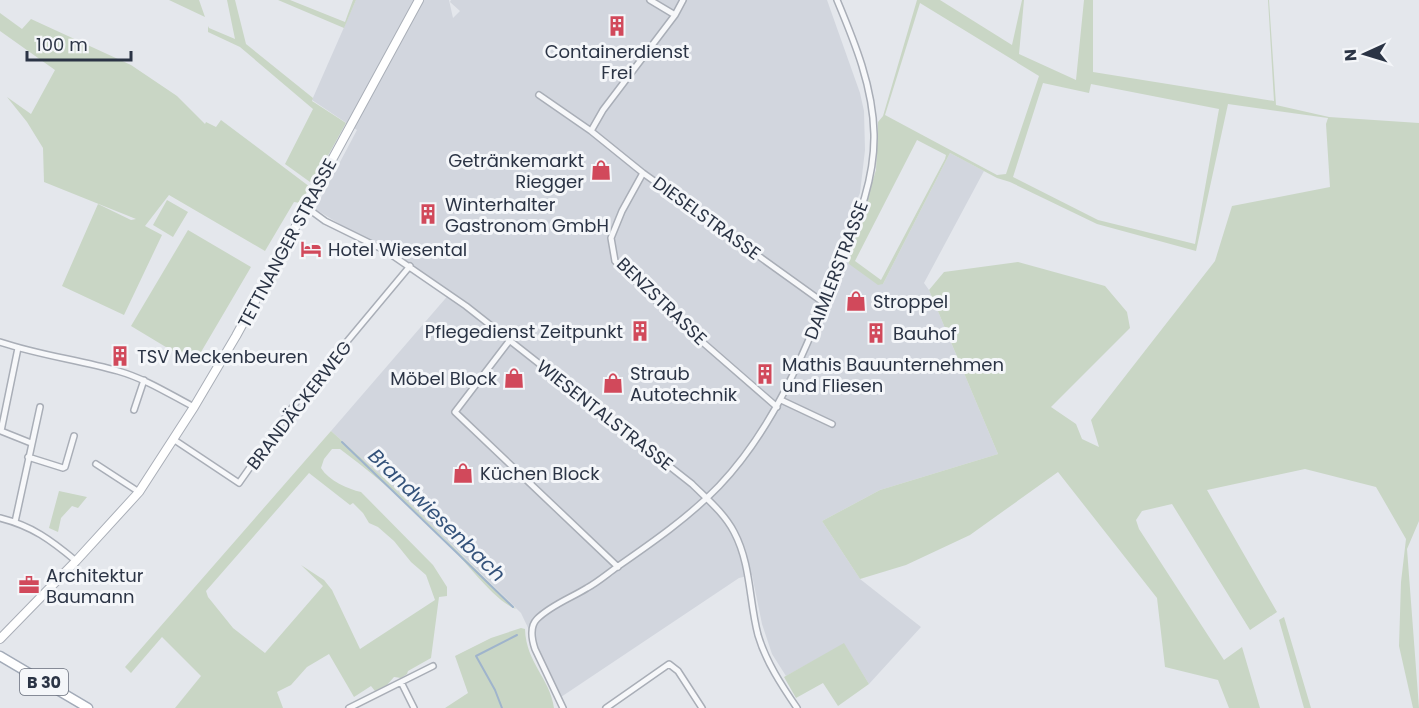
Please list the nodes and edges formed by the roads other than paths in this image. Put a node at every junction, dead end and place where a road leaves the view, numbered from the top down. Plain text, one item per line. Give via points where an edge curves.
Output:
1 (418, 0) edge
2 (651, 0) edge
3 (683, 0) edge
4 (837, 0) edge
5 (675, 15) junction
6 (539, 95) dead end
7 (591, 131) junction
8 (643, 173) junction
9 (306, 207) junction
10 (410, 266) junction
11 (824, 303) junction
12 (510, 340) junction
13 (0, 342) edge
14 (18, 348) junction
15 (144, 380) junction
16 (781, 400) junction
17 (40, 407) dead end
18 (194, 407) junction
19 (777, 407) junction
20 (134, 410) dead end
21 (832, 423) dead end
22 (1, 432) edge
23 (74, 436) dead end
24 (173, 439) junction
25 (31, 443) junction
26 (28, 457) junction
27 (96, 464) dead end
28 (139, 492) junction
29 (706, 498) junction
30 (0, 518) edge
31 (15, 522) junction
32 (76, 561) junction
33 (618, 567) junction
34 (0, 639) edge
35 (0, 656) edge
36 (433, 666) dead end
37 (401, 682) junction
38 (617, 705) edge
39 (88, 708) edge
40 (349, 708) edge
41 (414, 708) edge
42 (563, 708) edge
43 (606, 708) edge
44 (702, 708) edge
45 (797, 708) edge

1 - 9 main road, TETTNANGER STRASSE
2 - 5 street
3 - 5 street
4 - 11 street, DAIMLERSTRASSE via 863,68 873,114 874,149 863,204
5 - 7 street
6 - 7 street, DIESELSTRASSE
7 - 8 street, DIESELSTRASSE
8 - 11 street, DIESELSTRASSE
8 - 19 street, BENZSTRASSE via 611,238 615,261
9 - 10 street, WIESENTALSTRASSE
9 - 18 main road, TETTNANGER STRASSE
10 - 12 street, WIESENTALSTRASSE
10 - 24 street, BRANDÄCKERWEG via 294,405 240,483
11 - 16 street, DAIMLERSTRASSE
12 - 29 street, WIESENTALSTRASSE
12 - 33 street via 455,412
13 - 14 street
14 - 15 street
14 - 22 street
15 - 18 street
15 - 20 street
16 - 19 street, DAIMLERSTRASSE
16 - 21 street
17 - 25 street
18 - 24 main road, TETTNANGER STRASSE
19 - 29 street, DAIMLERSTRASSE via 745,457
22 - 25 street
23 - 26 street via 63,468
24 - 28 main road, TETTNANGER STRASSE
25 - 26 street
26 - 31 street
27 - 28 street
28 - 32 main road, TETTNANGER STRASSE
29 - 33 street, DAIMLERSTRASSE
29 - 45 street, WIESENTALSTRASSE via 730,524 741,546 758,636 779,683
30 - 31 street
31 - 32 street via 50,539
32 - 34 main road, TETTNANGER STRASSE
33 - 42 street, DAIMLERSTRASSE via 534,624 535,649
35 - 39 main road, B 30
36 - 37 street
37 - 40 street
37 - 41 street
38 - 43 street
38 - 44 street via 669,664

